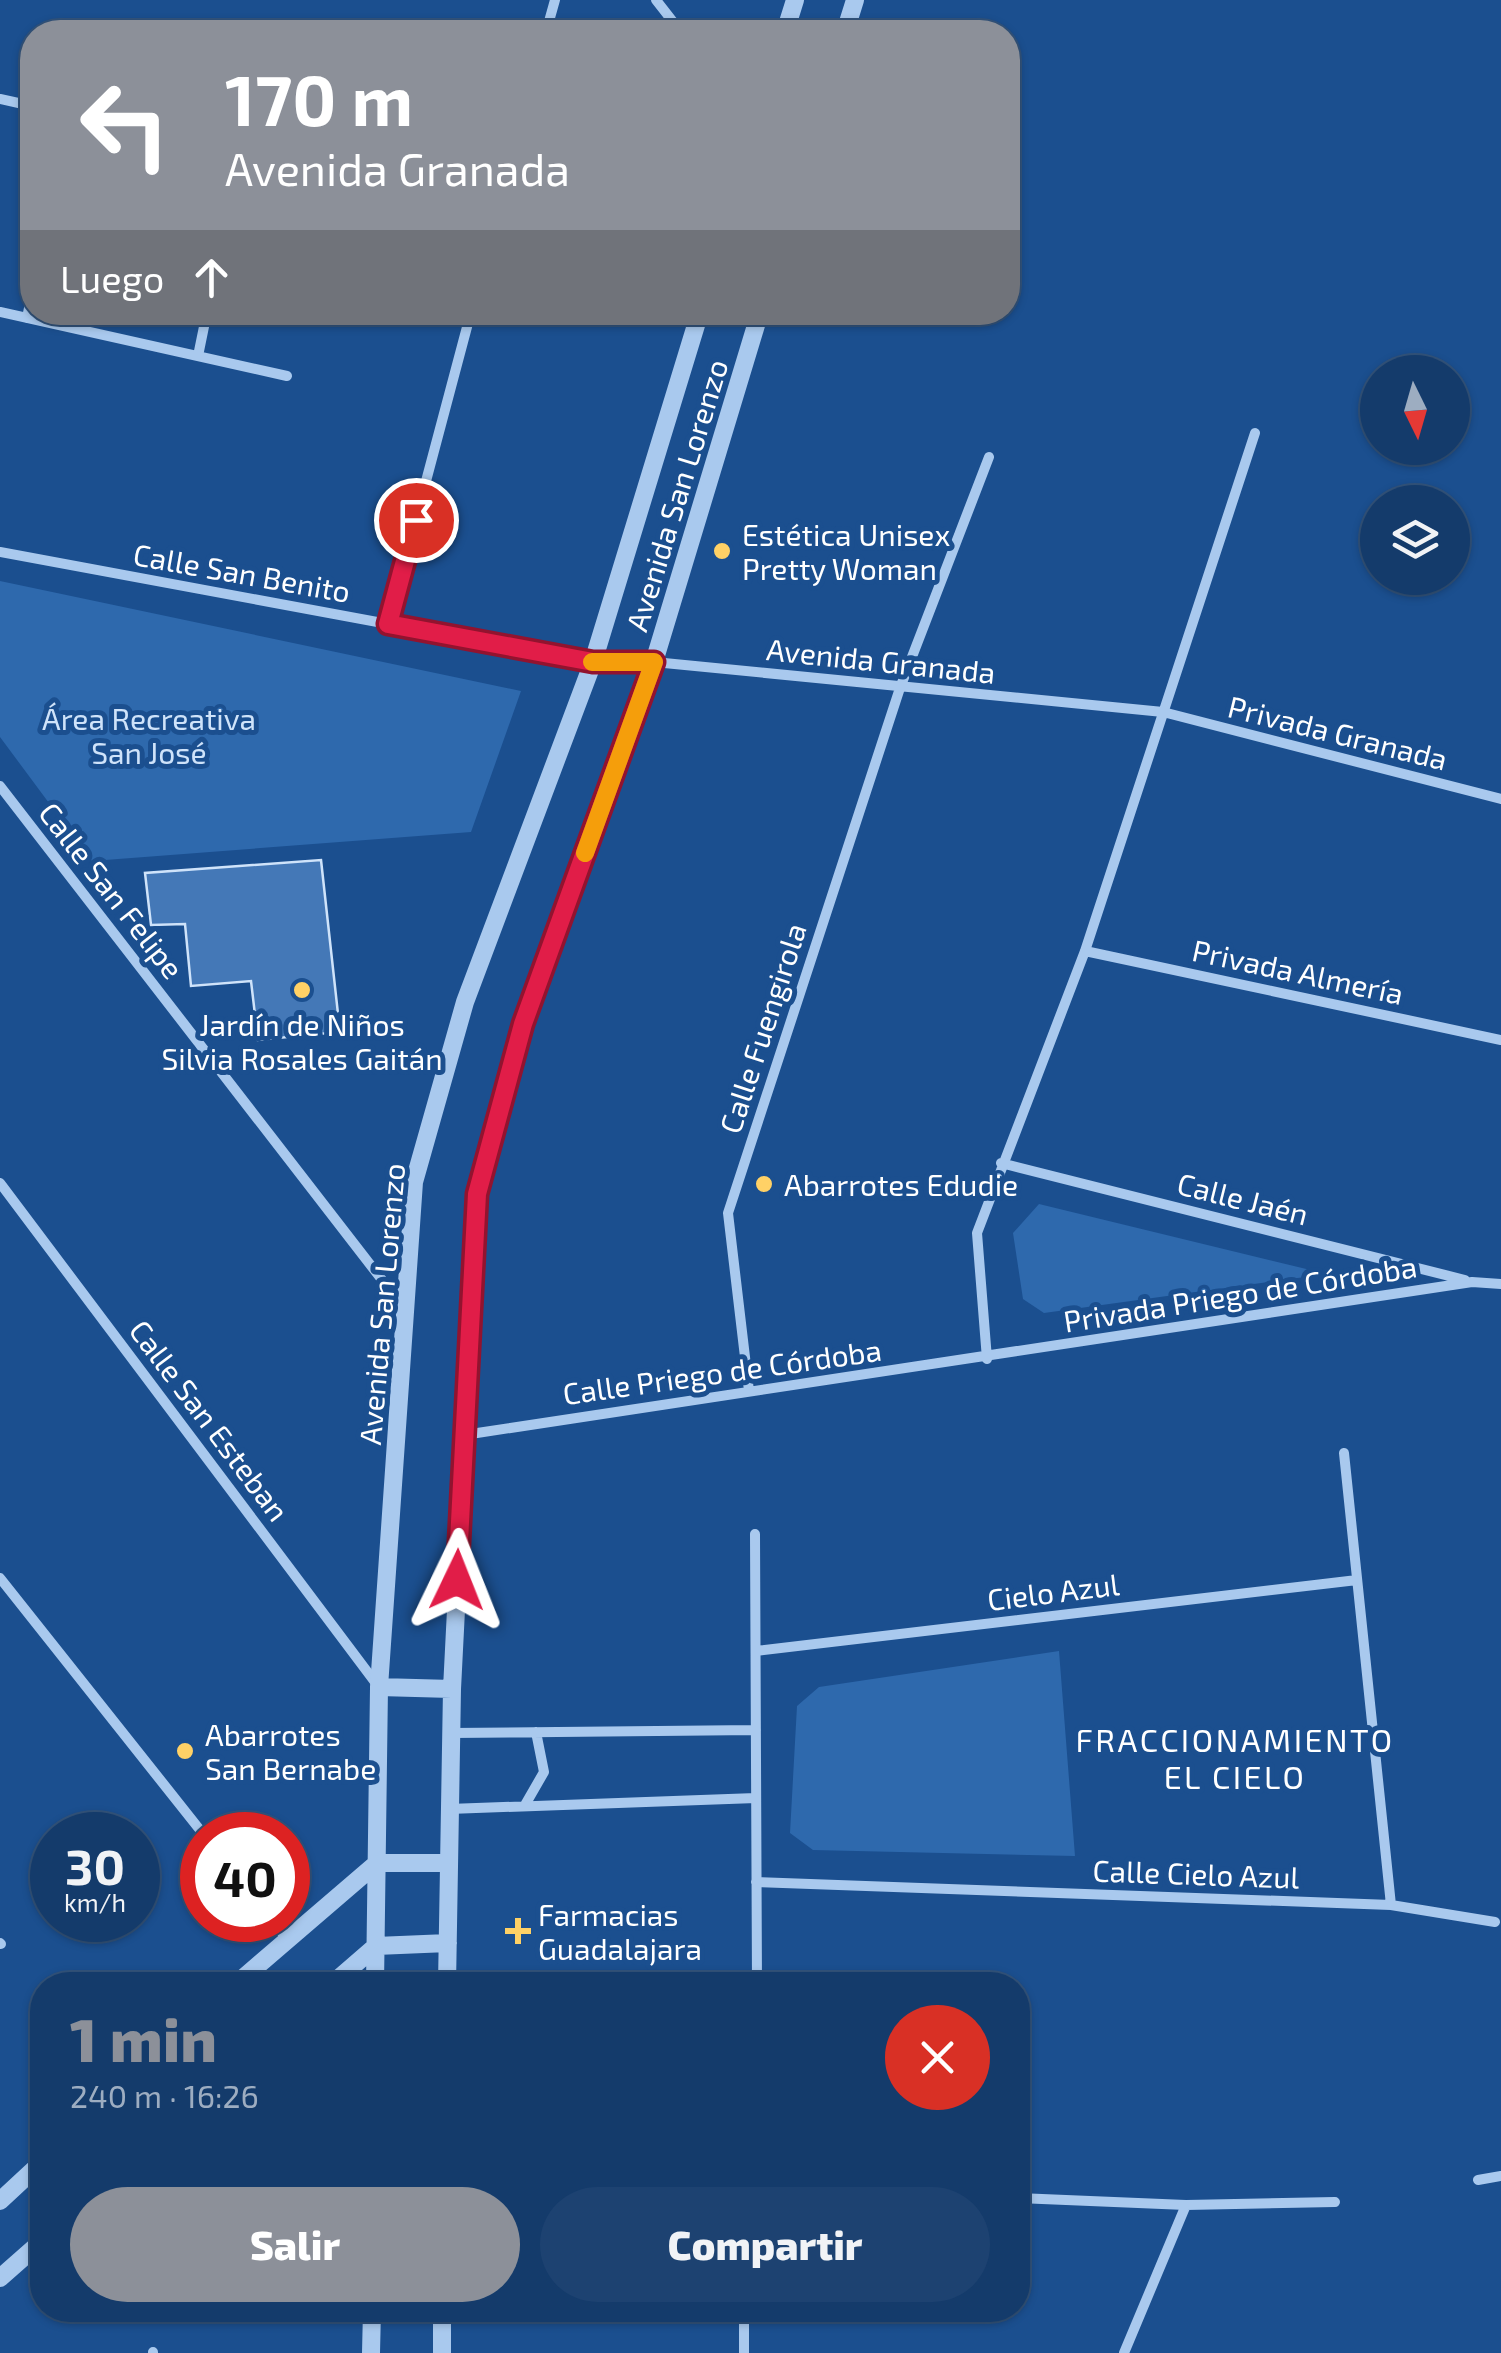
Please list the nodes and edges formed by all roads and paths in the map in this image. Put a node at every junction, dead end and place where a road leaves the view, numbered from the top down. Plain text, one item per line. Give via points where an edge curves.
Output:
1 (656, 0) edge
2 (672, 20) edge
3 (58, 325) edge
4 (205, 325) edge
5 (468, 325) edge
6 (696, 325) edge
7 (756, 325) edge
8 (198, 356) junction
9 (286, 376) dead end
10 (1255, 434) dead end
11 (989, 457) dead end
12 (0, 552) edge
13 (388, 624) junction
14 (593, 662) junction
15 (654, 662) junction
16 (900, 688) junction
17 (1163, 712) junction
18 (0, 786) edge
19 (1501, 799) edge
20 (1085, 951) junction
21 (1501, 1040) edge
22 (1000, 1163) junction
23 (0, 1183) edge
24 (1472, 1282) junction
25 (1501, 1284) edge
26 (404, 1309) junction
27 (988, 1358) junction
28 (749, 1392) junction
29 (464, 1435) junction
30 (1344, 1453) dead end
31 (756, 1534) dead end
32 (0, 1578) edge
33 (1357, 1580) junction
34 (756, 1651) junction
35 (379, 1687) junction
36 (452, 1689) junction
37 (756, 1730) junction
38 (536, 1732) junction
39 (451, 1733) junction
40 (756, 1798) junction
41 (526, 1804) junction
42 (449, 1809) junction
43 (186, 1812) edge
44 (377, 1863) junction
45 (449, 1863) junction
46 (756, 1882) junction
47 (1390, 1905) junction
48 (310, 1918) edge
49 (1495, 1922) dead end
50 (282, 1942) edge
51 (448, 1943) junction
52 (376, 1946) junction
53 (249, 1972) edge
54 (346, 1972) edge
55 (376, 1972) edge
56 (447, 1972) edge
57 (757, 1972) edge
58 (30, 2173) edge
59 (1501, 2176) edge
60 (1478, 2180) dead end
61 (1030, 2198) edge
62 (0, 2201) edge
63 (1334, 2202) dead end
64 (1186, 2204) junction
65 (30, 2250) edge
66 (4, 2269) edge
67 (372, 2322) edge
68 (442, 2322) edge
69 (744, 2322) edge
70 (372, 2353) edge
71 (442, 2353) edge
72 (744, 2353) edge
73 (1124, 2353) edge

1 - 2 street
3 - 8 street
4 - 8 street
5 - 13 street
6 - 14 street, Avenida San Lorenzo
7 - 15 street, Avenida San Lorenzo
8 - 9 street
10 - 17 street
11 - 16 street, Calle Fuengirola
12 - 13 street, Calle San Benito
13 - 14 street, Calle San Benito
14 - 15 street, Avenida Granada
14 - 26 street, Avenida San Lorenzo via 465,1002 414,1182
15 - 16 street, Avenida Granada
15 - 29 street, Avenida San Lorenzo via 523,1024 477,1194
16 - 17 street, Avenida Granada
16 - 28 street, Calle Fuengirola via 728,1213
17 - 19 street, Privada Granada
17 - 20 street
18 - 26 street, Calle San Felipe
20 - 21 street, Privada Almería
20 - 22 street
22 - 24 street, Calle Jaén
22 - 27 street via 977,1233
23 - 35 street, Calle San Esteban
24 - 25 street, Privada Priego de Córdoba
24 - 27 street, Privada Priego de Córdoba
26 - 35 street, Avenida San Lorenzo
27 - 28 street, Calle Priego de Córdoba
28 - 29 street, Calle Priego de Córdoba
29 - 36 street, Avenida San Lorenzo
30 - 33 street
31 - 34 street
32 - 43 street
33 - 34 street, Cielo Azul
33 - 47 street
34 - 37 street
35 - 36 street
35 - 44 street, Avenida San Lorenzo
36 - 39 street, Avenida San Lorenzo
37 - 38 street
37 - 40 street
38 - 39 street
38 - 41 street via 544,1772
39 - 42 street, Avenida San Lorenzo
40 - 41 street
40 - 46 street
41 - 42 street
42 - 45 street, Avenida San Lorenzo
44 - 45 street
44 - 48 street
44 - 52 street, Avenida San Lorenzo
45 - 51 street, Avenida San Lorenzo
46 - 47 street, Calle Cielo Azul
46 - 57 street
47 - 49 street, Calle Cielo Azul
50 - 53 street
51 - 52 street
51 - 56 street, Avenida San Lorenzo
52 - 54 street
52 - 55 street, Avenida San Lorenzo
58 - 62 street
59 - 60 street
61 - 64 street
63 - 64 street
64 - 73 street
65 - 66 street
67 - 70 street
68 - 71 street
69 - 72 street

